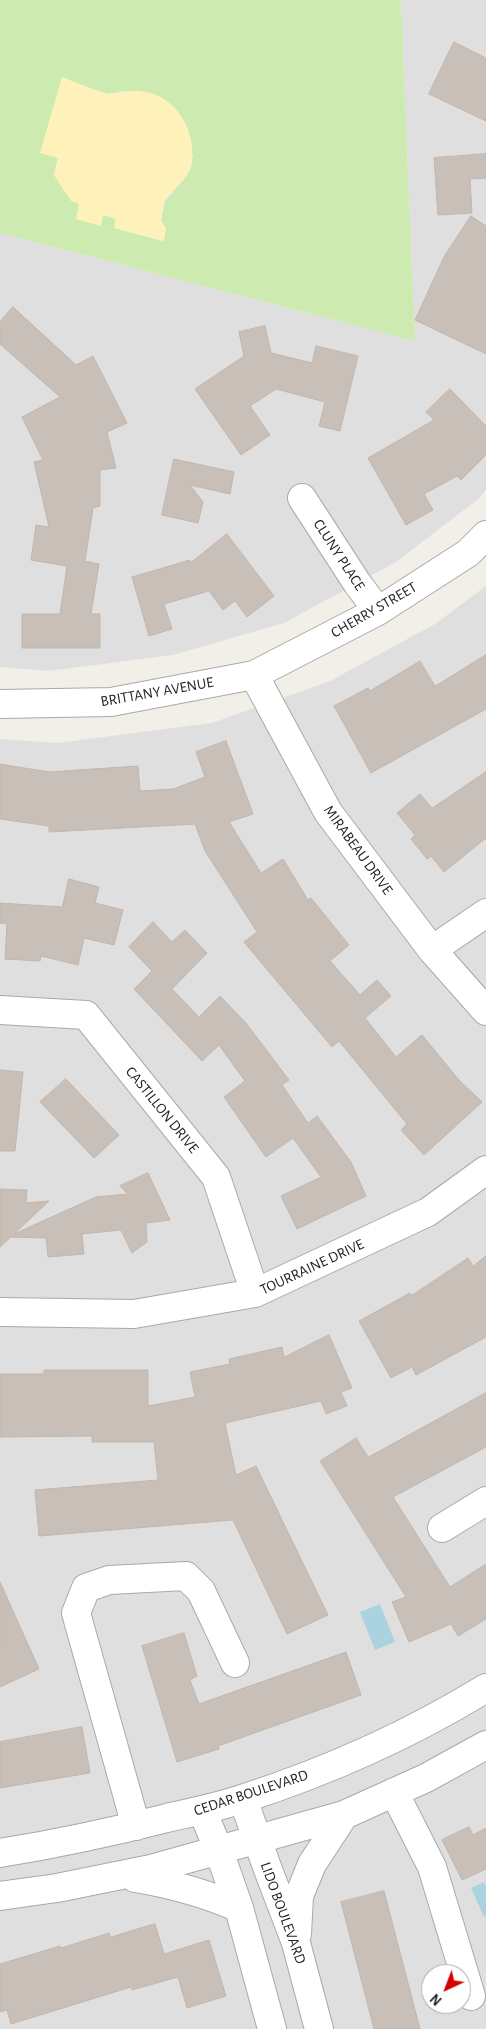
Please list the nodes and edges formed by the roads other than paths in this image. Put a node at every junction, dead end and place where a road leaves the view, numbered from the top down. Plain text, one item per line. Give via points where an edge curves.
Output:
1 (302, 498) dead end
2 (486, 535) edge
3 (378, 611) junction
4 (254, 674) junction
5 (0, 704) edge
6 (486, 913) edge
7 (432, 950) junction
8 (0, 1010) edge
9 (486, 1011) edge
10 (486, 1170) edge
11 (256, 1293) junction
12 (0, 1312) edge
13 (486, 1501) edge
14 (442, 1528) dead end
15 (234, 1663) dead end
16 (486, 1688) edge
17 (486, 1745) edge
18 (394, 1792) junction
19 (243, 1799) junction
20 (202, 1810) junction
21 (344, 1816) junction
22 (136, 1826) junction
23 (257, 1840) junction
24 (219, 1851) junction
25 (0, 1853) edge
26 (118, 1876) junction
27 (0, 1896) edge
28 (239, 1908) junction
29 (296, 1943) junction
30 (461, 1964) edge
31 (272, 2029) edge
32 (319, 2029) edge

1 - 3 street, CLUNY PLACE
2 - 3 street, CHERRY STREET via 468,553
3 - 4 street, CHERRY STREET
4 - 5 street, BRITTANY AVENUE via 111,702
4 - 7 street, MIRABEAU DRIVE via 328,812
6 - 7 street
7 - 9 street, MIRABEAU DRIVE
8 - 11 street, CASTILLON DRIVE via 86,1015 216,1177
10 - 11 street, TOURRAINE DRIVE via 428,1212
11 - 12 street, TOURRAINE DRIVE via 134,1314
13 - 14 street
15 - 22 street via 201,1591 186,1576 108,1580 86,1588 76,1613
16 - 19 street, CEDAR BOULEVARD via 399,1735 318,1772
17 - 18 street
18 - 21 street
18 - 30 street via 432,1867
19 - 20 street, CEDAR BOULEVARD
19 - 23 street, LIDO BOULEVARD
20 - 22 street, CEDAR BOULEVARD
20 - 24 street
21 - 23 street
21 - 29 street via 312,1864 299,1896
22 - 25 street, CEDAR BOULEVARD
23 - 24 street
23 - 29 street, LIDO BOULEVARD
24 - 26 street
24 - 28 street
26 - 27 street
26 - 28 street via 209,1894
28 - 31 street
29 - 32 street, LIDO BOULEVARD

